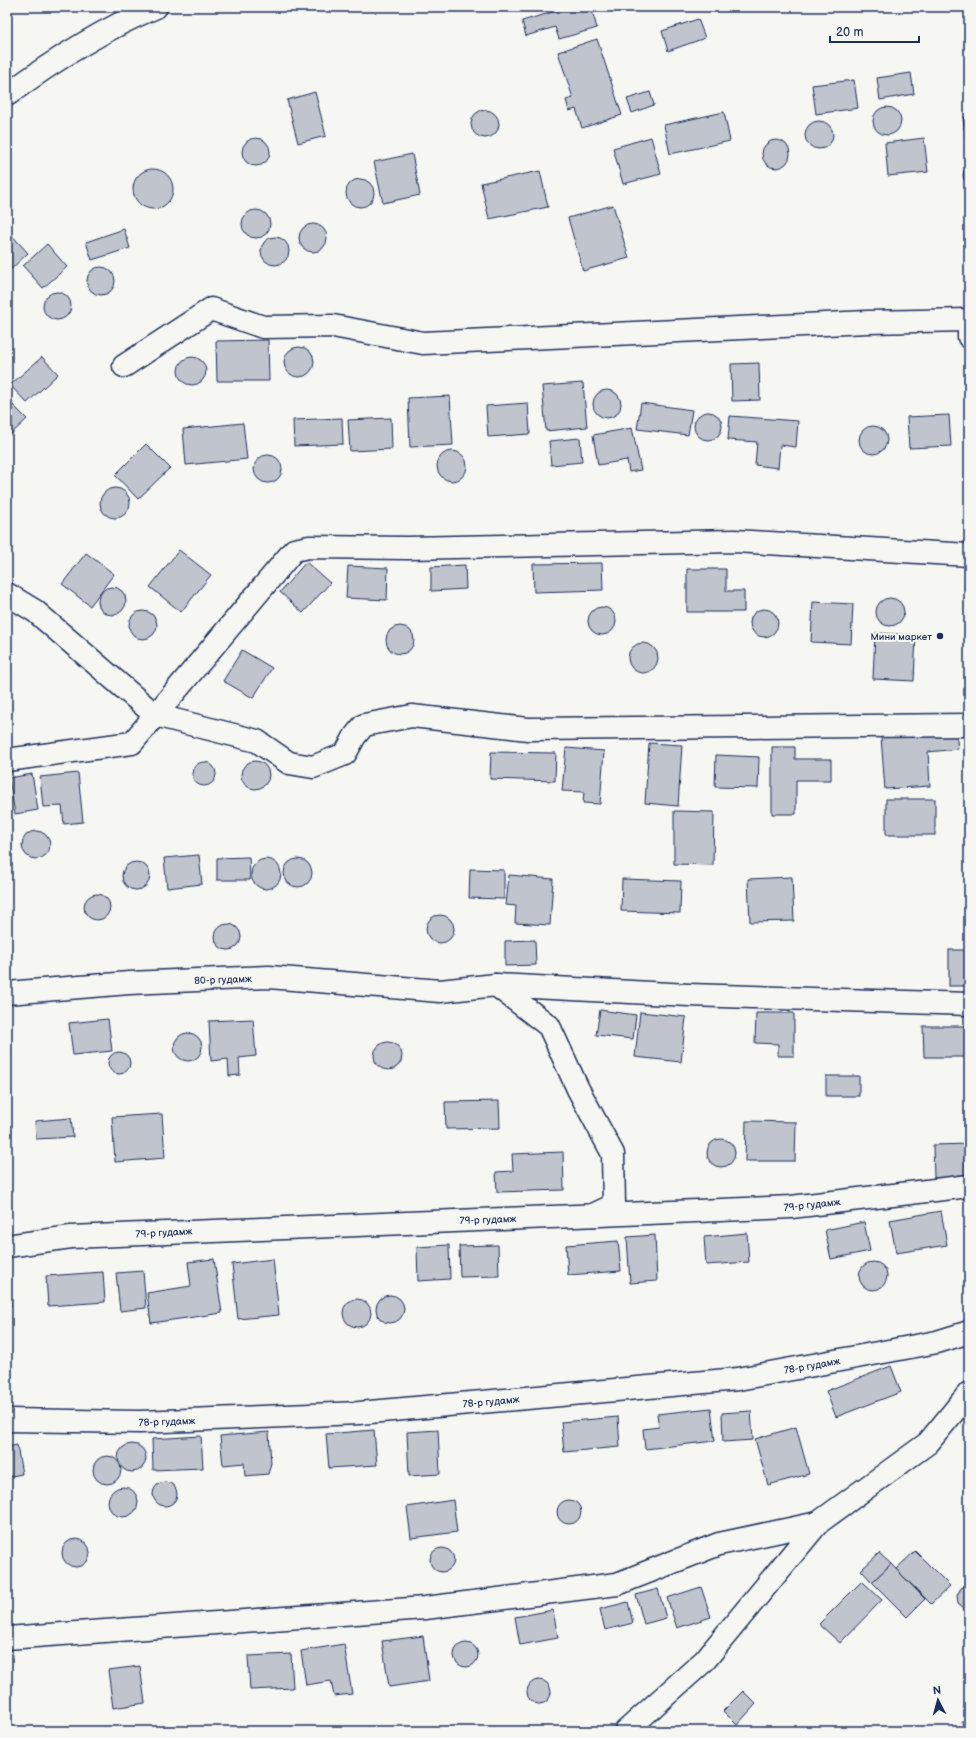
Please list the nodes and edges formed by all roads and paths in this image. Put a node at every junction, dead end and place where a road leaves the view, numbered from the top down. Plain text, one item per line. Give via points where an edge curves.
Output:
1 (156, 7) edge
2 (7, 95) edge
3 (969, 336) edge
4 (124, 366) dead end
5 (969, 555) edge
6 (7, 594) edge
7 (155, 715) junction
8 (969, 724) edge
9 (7, 760) edge
10 (496, 985) junction
11 (7, 993) edge
12 (969, 1004) edge
13 (969, 1186) edge
14 (592, 1215) junction
15 (7, 1246) edge
16 (969, 1332) edge
17 (969, 1393) edge
18 (7, 1420) edge
19 (818, 1523) junction
20 (7, 1638) edge
21 (626, 1731) edge

1 - 2 street via 134,16 50,64
3 - 4 street via 969,320 867,322 423,343 333,326 263,327 211,309
5 - 7 street via 734,542 416,548 309,547 294,550
6 - 7 street via 35,611
7 - 8 street via 256,740 289,763 313,767 345,754 364,725 412,716 528,729
7 - 9 street via 132,743
10 - 11 street, 80-р гудамж via 440,991 269,977 129,983
10 - 12 street, 80-р гудамж
10 - 14 street via 549,1026 578,1089 613,1154 614,1205
13 - 14 street, 79-р гудамж via 791,1207
14 - 15 street, 79-р гудамж via 70,1237
16 - 18 street, 78-р гудамж via 938,1342 738,1379 359,1413 140,1422
17 - 19 street via 928,1443
19 - 20 street via 719,1544 617,1584 424,1608
19 - 21 street via 705,1660

